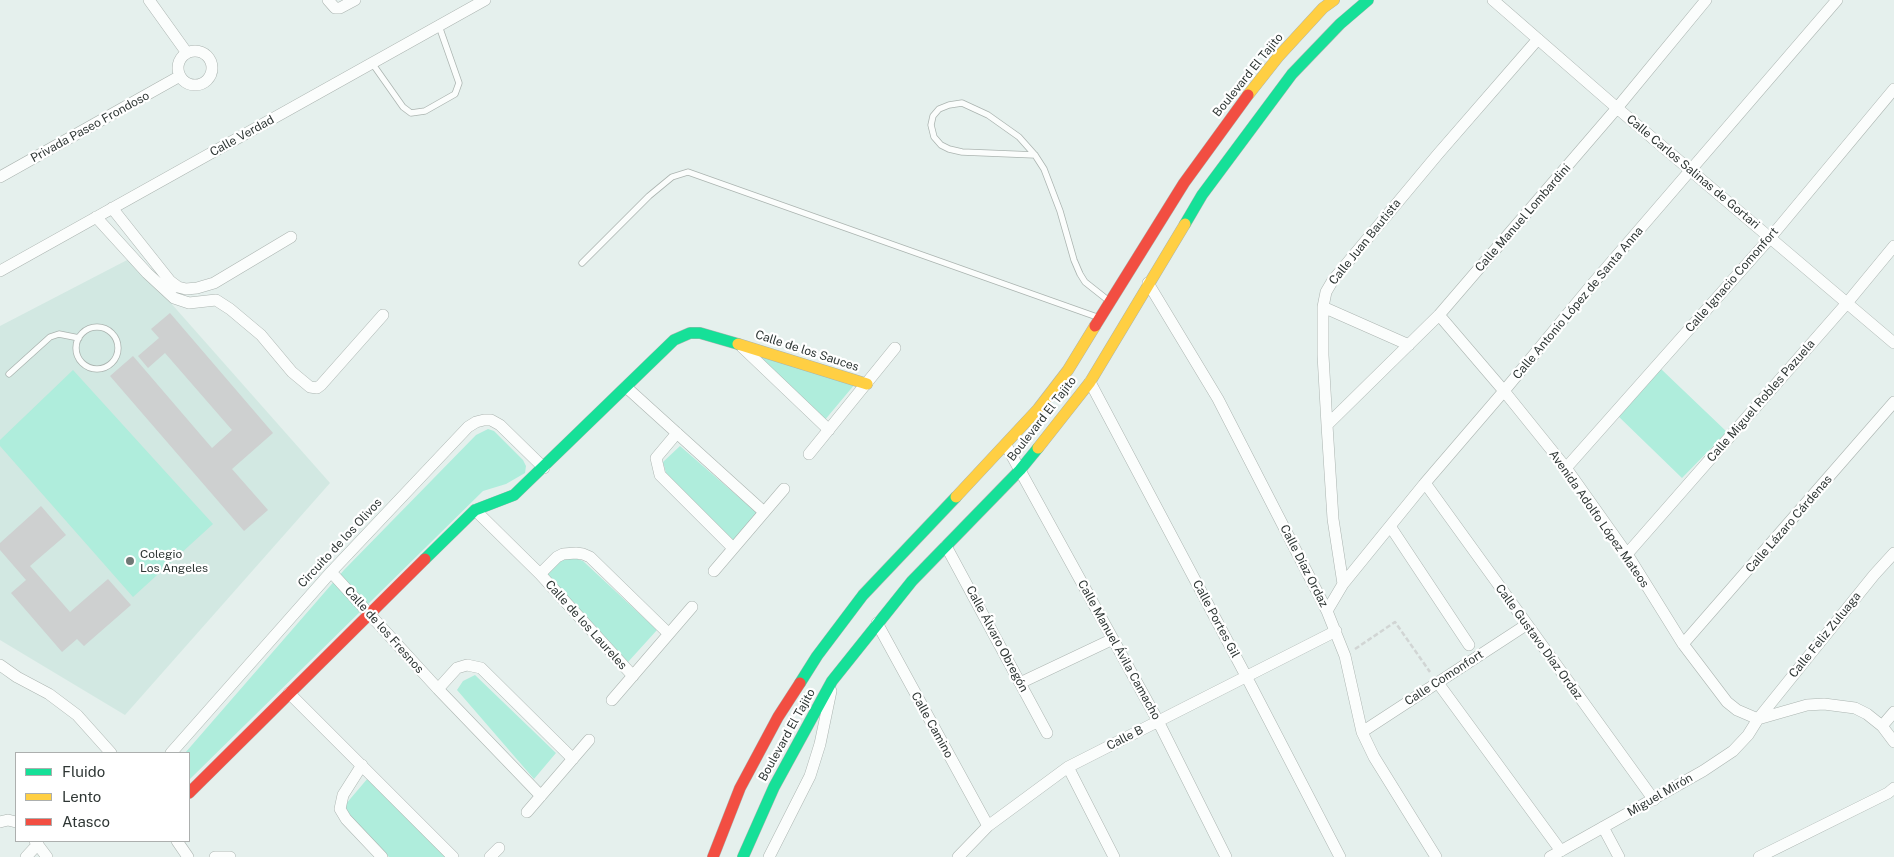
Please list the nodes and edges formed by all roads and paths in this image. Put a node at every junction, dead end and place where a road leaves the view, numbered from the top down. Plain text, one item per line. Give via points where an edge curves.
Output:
1 (150, 0) edge
2 (328, 0) edge
3 (355, 0) edge
4 (485, 0) edge
5 (1334, 0) edge
6 (1368, 0) edge
7 (1493, 0) edge
8 (1706, 0) edge
9 (1837, 0) edge
10 (439, 25) junction
11 (1538, 39) junction
12 (187, 53) junction
13 (372, 63) junction
14 (180, 76) junction
15 (1894, 89) edge
16 (1617, 108) junction
17 (1035, 154) junction
18 (1691, 171) junction
19 (0, 177) edge
20 (112, 208) junction
21 (96, 218) junction
22 (291, 237) dead end
23 (1770, 238) junction
24 (1894, 246) edge
25 (582, 263) dead end
26 (0, 271) edge
27 (214, 283) junction
28 (1148, 283) junction
29 (216, 300) junction
30 (1110, 301) junction
31 (1847, 303) junction
32 (1323, 307) junction
33 (383, 315) dead end
34 (1439, 315) junction
35 (1099, 318) junction
36 (79, 338) junction
37 (1894, 343) edge
38 (739, 344) junction
39 (1409, 346) junction
40 (895, 348) dead end
41 (9, 374) dead end
42 (1090, 382) junction
43 (866, 384) junction
44 (626, 387) junction
45 (1504, 391) junction
46 (1894, 402) edge
47 (1327, 425) junction
48 (829, 430) junction
49 (677, 433) junction
50 (1006, 445) junction
51 (809, 454) dead end
52 (544, 468) junction
53 (1566, 468) junction
54 (1020, 470) junction
55 (1425, 483) junction
56 (784, 489) dead end
57 (475, 510) junction
58 (764, 512) junction
59 (1390, 526) junction
60 (946, 546) junction
61 (733, 548) junction
62 (1894, 553) edge
63 (1627, 554) junction
64 (714, 571) dead end
65 (331, 572) junction
66 (540, 574) junction
67 (1343, 584) junction
68 (692, 606) dead end
69 (1327, 612) junction
70 (369, 614) junction
71 (877, 624) junction
72 (1526, 625) junction
73 (1336, 631) junction
74 (668, 633) junction
75 (1113, 639) junction
76 (1683, 644) junction
77 (1469, 645) dead end
78 (1345, 656) junction
79 (0, 665) edge
80 (0, 674) edge
81 (633, 676) junction
82 (1246, 676) junction
83 (17, 678) junction
84 (832, 682) junction
85 (1438, 682) junction
86 (1020, 683) junction
87 (438, 689) junction
88 (288, 693) junction
89 (612, 700) dead end
90 (1894, 712) edge
91 (1758, 719) junction
92 (1158, 721) junction
93 (1882, 726) junction
94 (1362, 732) junction
95 (1047, 733) dead end
96 (589, 740) dead end
97 (1894, 742) edge
98 (110, 752) edge
99 (172, 752) edge
100 (573, 759) junction
101 (362, 765) junction
102 (1068, 767) junction
103 (1894, 788) edge
104 (190, 792) edge
105 (541, 796) junction
106 (1654, 800) junction
107 (527, 812) dead end
108 (0, 822) edge
109 (15, 822) edge
110 (988, 826) junction
111 (1604, 827) junction
112 (37, 842) edge
113 (178, 842) edge
114 (499, 848) dead end
115 (1561, 851) junction
116 (1110, 855) edge
117 (26, 857) edge
118 (47, 857) edge
119 (188, 857) edge
120 (216, 857) edge
121 (230, 857) edge
122 (382, 857) edge
123 (453, 857) edge
124 (490, 857) edge
125 (713, 857) edge
126 (742, 857) edge
127 (769, 857) edge
128 (958, 857) edge
129 (1226, 857) edge
130 (1340, 857) edge
131 (1436, 857) edge
132 (1550, 857) edge
133 (1619, 857) edge
134 (1759, 857) edge

1 - 12 street
2 - 3 street via 335,8
4 - 10 street, Calle Verdad
5 - 30 main road, Boulevard El Tajito via 1278,57 1231,116 1184,183
6 - 28 main road, Boulevard El Tajito via 1292,74 1202,195
7 - 11 street, Calle Carlos Salinas de Gortari
8 - 16 street, Calle Manuel Lombardini
9 - 18 street, Calle Antonio López de Santa Anna
10 - 13 street, Calle Verdad
10 - 13 lane via 460,83 455,94 425,111 411,113 403,107
11 - 16 street, Calle Carlos Salinas de Gortari
11 - 32 street, Calle Juan Bautista via 1333,280
12 - 14 street via 180,59
12 - 14 street via 197,51 206,55 212,63 212,74 197,86 187,84
13 - 20 street, Calle Verdad
14 - 19 street, Privada Paseo Frondoso
15 - 23 street, Calle Ignacio Comonfort
16 - 18 street, Calle Carlos Salinas de Gortari
16 - 34 street, Calle Manuel Lombardini
17 - 17 lane via 949,149 934,137 933,116 940,109 962,103 1004,126
17 - 30 lane via 1051,187 1080,274 1085,282
18 - 23 street, Calle Carlos Salinas de Gortari
18 - 45 street, Calle Antonio López de Santa Anna
20 - 21 street, Calle Verdad
20 - 27 street via 174,284 191,290
21 - 26 street, Calle Verdad
21 - 29 street via 174,298 189,303
22 - 27 street
23 - 31 street, Calle Carlos Salinas de Gortari
23 - 53 street, Calle Ignacio Comonfort
24 - 31 street, Calle Miguel Robles Pazuela
25 - 35 lane via 649,196 672,178 688,172
27 - 29 street
28 - 42 main road, Boulevard El Tajito
28 - 69 street, Calle Díaz Ordaz via 1218,399
29 - 33 street via 254,329 292,372 313,388 321,385
30 - 35 main road, Boulevard El Tajito
31 - 37 street, Calle Carlos Salinas de Gortari
31 - 63 street, Calle Miguel Robles Pazuela
32 - 39 street
32 - 47 street, Calle Juan Bautista
34 - 39 street, Calle Manuel Lombardini
34 - 45 street, Avenida Adolfo López Mateos
35 - 50 main road, Boulevard El Tajito via 1068,370
36 - 36 lane via 77,354 88,366 104,368 116,358 117,341 107,329 91,328
36 - 41 lane via 59,334 50,337
38 - 43 main road, Calle de los Sauces
38 - 44 main road, Calle de los Sauces via 690,333 674,340
38 - 48 street, Calle de los Sauces
39 - 47 street, Calle Manuel Lombardini
40 - 43 street, Calle de los Sauces
42 - 54 main road, Boulevard El Tajito
42 - 82 street, Calle Portes Gil
43 - 48 street, Calle de los Sauces
44 - 49 street
44 - 52 main road
45 - 53 street, Avenida Adolfo López Mateos
45 - 55 street, Calle Antonio López de Santa Anna
46 - 76 street, Calle Lázaro Cárdenas
47 - 67 street, Calle Juan Bautista via 1333,519
48 - 51 street, Calle de los Sauces
49 - 58 street
49 - 61 street via 656,458 660,475
50 - 54 street, Calle Manuel Ávila Camacho
50 - 125 main road, Boulevard El Tajito via 863,595 817,656 778,717 740,788
52 - 57 main road via 514,495
52 - 65 street, Circuito de los Olivos via 500,424 491,420 476,422
53 - 63 street, Avenida Adolfo López Mateos
54 - 60 main road, Boulevard El Tajito
54 - 75 street, Calle Manuel Ávila Camacho
55 - 59 street, Calle Antonio López de Santa Anna
55 - 72 street, Calle Gustavo Díaz Ordaz
56 - 58 street
57 - 66 street, Calle de los Laureles
57 - 70 main road
58 - 61 street
59 - 67 street, Calle Antonio López de Santa Anna
59 - 77 street
60 - 71 main road, Boulevard El Tajito
60 - 86 street, Calle Álvaro Obregón
61 - 64 street
62 - 91 street, Calle Feliz Zuluaga
63 - 76 street, Avenida Adolfo López Mateos
65 - 70 street, Calle de los Fresnos
65 - 99 street, Circuito de los Olivos
66 - 74 street, Calle de los Laureles via 563,554 584,554
66 - 81 street, Calle de los Laureles
67 - 69 street, Calle Antonio López de Santa Anna
68 - 74 street, Calle de los Laureles
69 - 73 street, Calle Díaz Ordaz
70 - 87 street, Calle de los Fresnos
70 - 88 main road
71 - 84 main road, Boulevard El Tajito
71 - 110 street, Calle Camino
72 - 85 street, Calle Comonfort
72 - 106 street, Calle Gustavo Díaz Ordaz
73 - 78 street, Calle Díaz Ordaz
73 - 82 street, Calle B
74 - 81 street, Calle de los Laureles
75 - 86 street
75 - 92 street, Calle Manuel Ávila Camacho
76 - 91 street, Avenida Adolfo López Mateos via 1728,702 1737,710
78 - 85 path via 1395,622
78 - 94 street, Calle Díaz Ordaz
79 - 83 street
80 - 83 street
81 - 89 street, Calle de los Laureles
82 - 92 street, Calle B
82 - 130 street, Calle Portes Gil
83 - 98 street via 49,694 78,715
84 - 126 main road, Boulevard El Tajito via 774,787
84 - 127 street via 810,776
85 - 94 street, Calle Comonfort
85 - 115 street
86 - 95 street, Calle Álvaro Obregón
87 - 100 street via 457,668 467,665 481,668
87 - 105 street, Calle de los Fresnos
88 - 101 street
88 - 104 main road
90 - 93 street
91 - 93 street via 1807,705 1824,704 1854,708
91 - 106 street, Miguel Mirón via 1733,751
92 - 102 street, Calle B
92 - 129 street, Calle Manuel Ávila Camacho
93 - 97 street
94 - 131 street, Calle Díaz Ordaz via 1374,758
96 - 100 street
100 - 105 street
101 - 122 street via 343,795 340,809 346,820
101 - 123 street
102 - 110 street, Calle B
102 - 116 street
103 - 134 street
105 - 107 street
106 - 111 street, Miguel Mirón
108 - 109 street
110 - 128 street, Calle B
111 - 115 street, Miguel Mirón
111 - 133 street
112 - 117 street
112 - 118 street
113 - 119 street
114 - 124 street
115 - 132 street, Miguel Mirón
120 - 121 street

